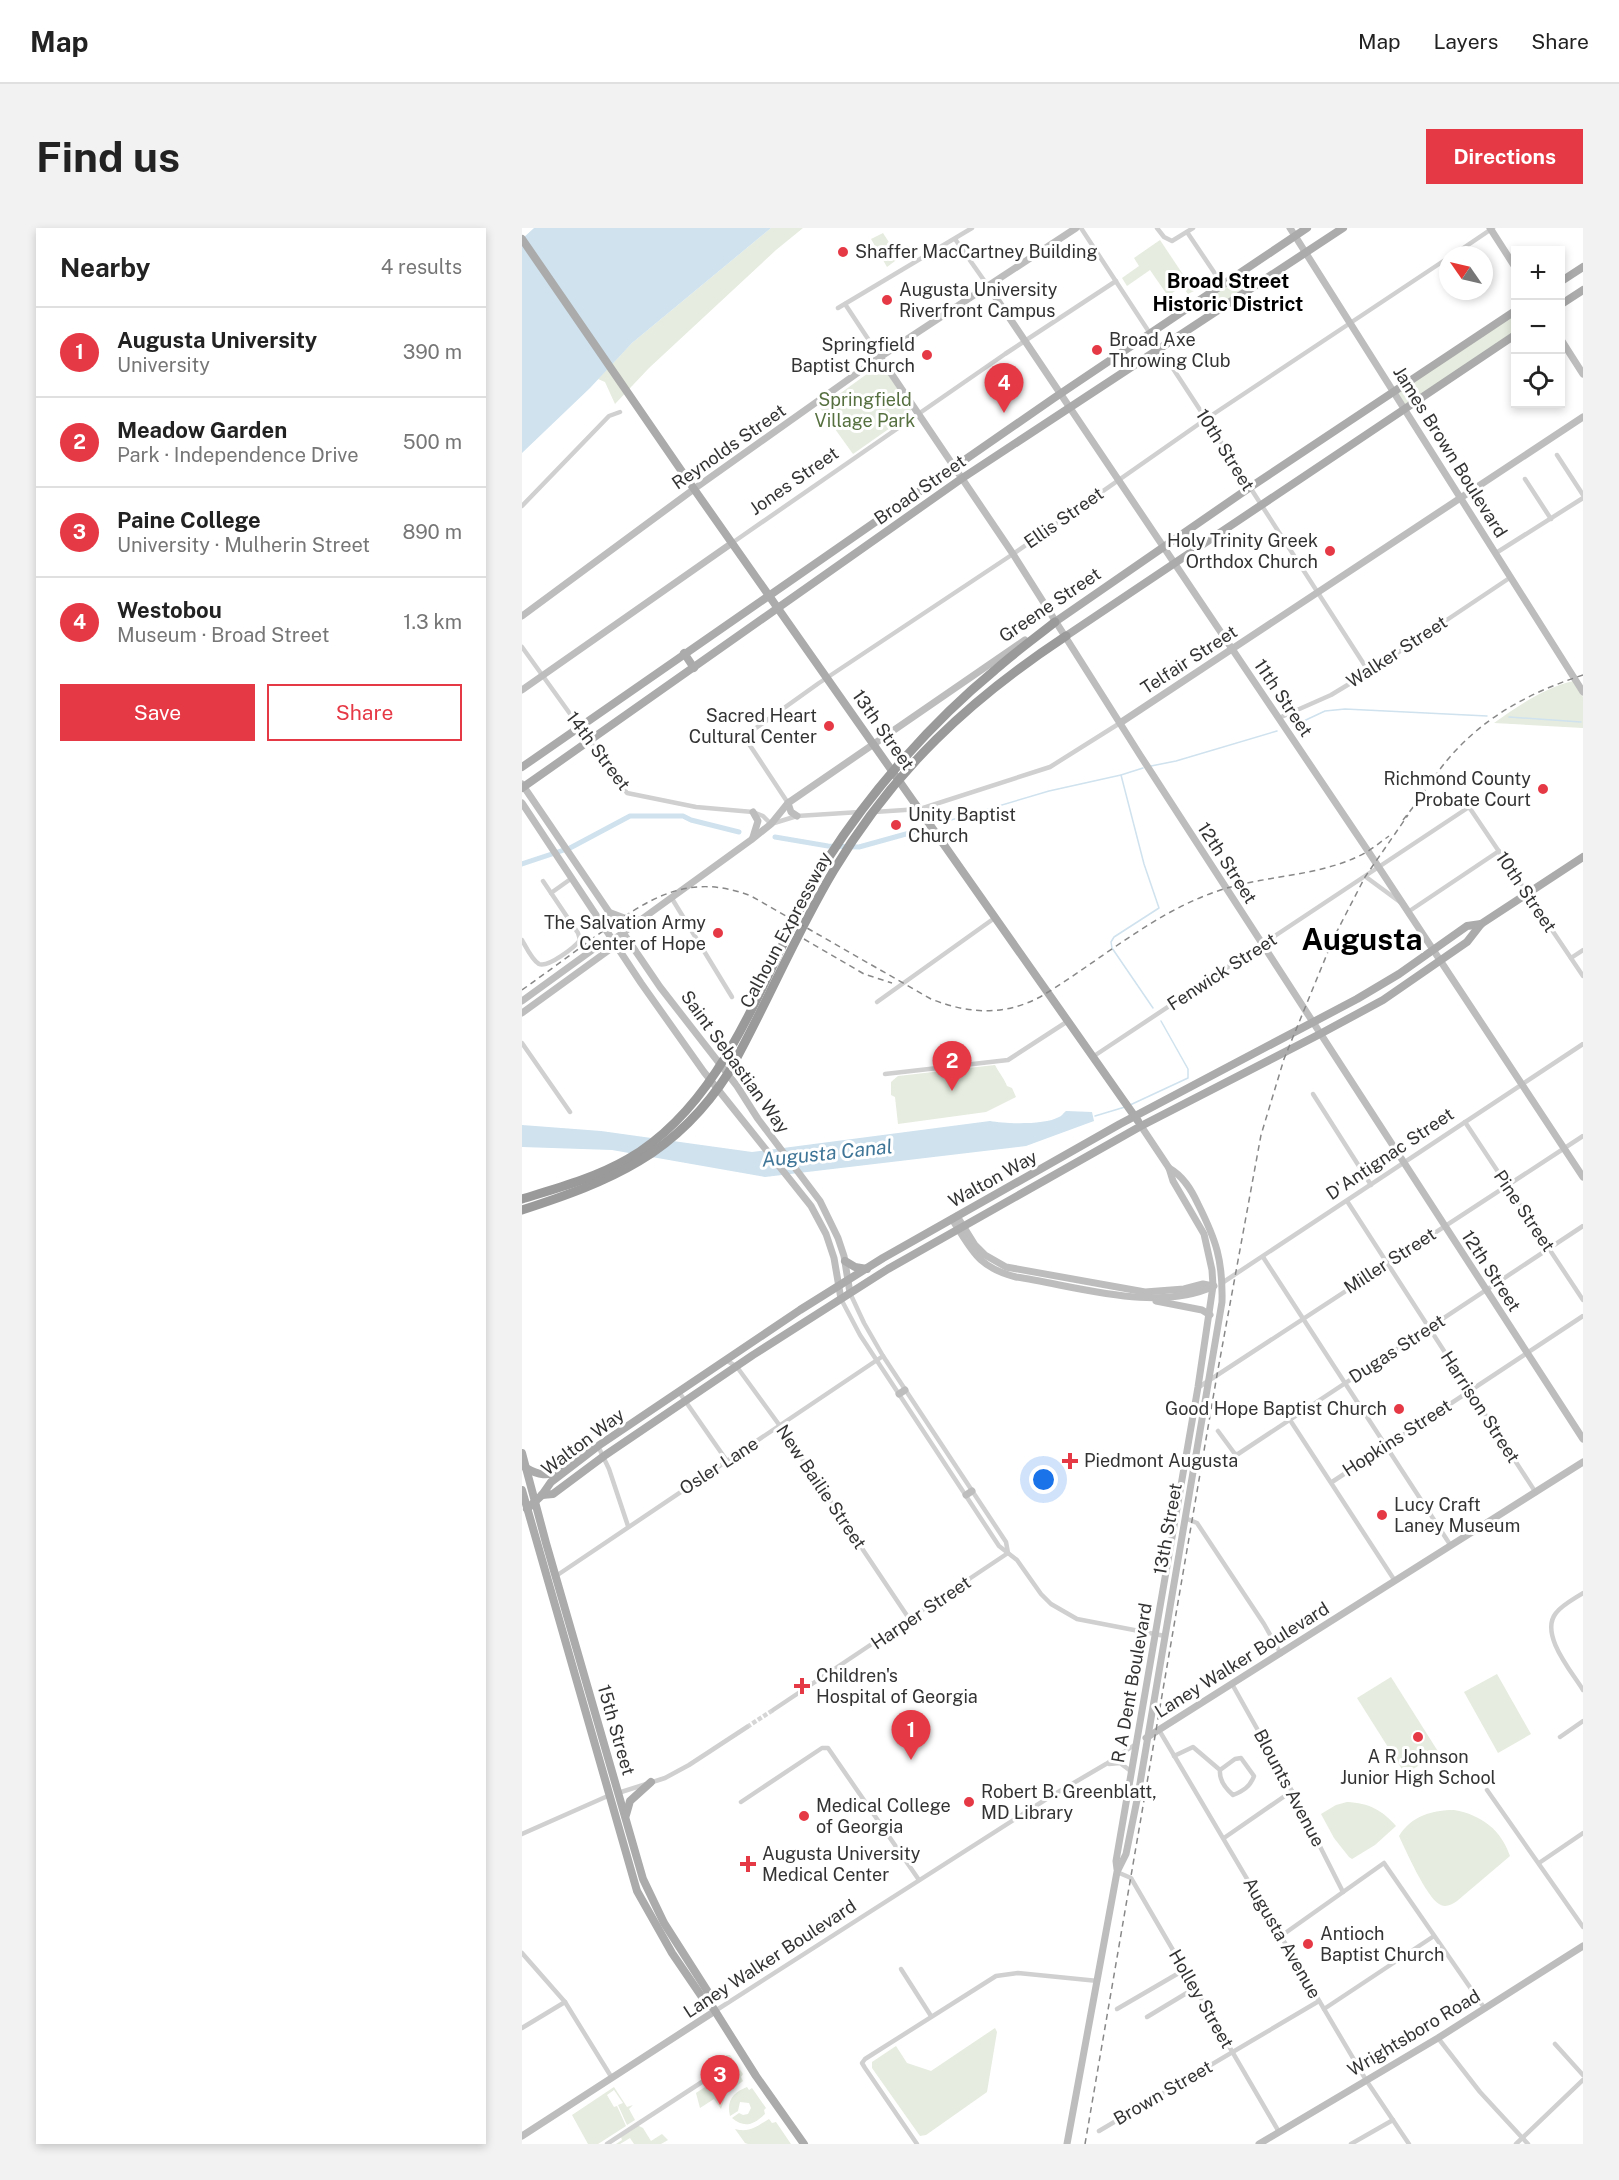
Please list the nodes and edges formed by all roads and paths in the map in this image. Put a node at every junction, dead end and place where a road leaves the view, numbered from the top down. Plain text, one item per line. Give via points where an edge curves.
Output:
1 (972, 228) edge
2 (1076, 228) edge
3 (1081, 228) edge
4 (1157, 228) edge
5 (1193, 228) edge
6 (1290, 228) edge
7 (1307, 228) edge
8 (1343, 228) edge
9 (1492, 228) edge
10 (1187, 232) junction
11 (1295, 236) junction
12 (522, 239) edge
13 (955, 239) junction
14 (1466, 246) edge
15 (1305, 253) junction
16 (1511, 260) edge
17 (1439, 264) edge
18 (1583, 267) edge
19 (1565, 279) edge
20 (1116, 281) junction
21 (1222, 284) junction
22 (988, 286) junction
23 (1583, 290) edge
24 (1565, 302) edge
25 (845, 304) junction
26 (838, 308) dead end
27 (1511, 314) edge
28 (1351, 323) junction
29 (1150, 333) junction
30 (1511, 338) edge
31 (1025, 340) junction
32 (1565, 346) edge
33 (1160, 349) junction
34 (880, 357) junction
35 (1583, 374) edge
36 (1395, 392) junction
37 (1061, 393) junction
38 (1070, 407) junction
39 (1405, 407) junction
40 (620, 412) dead end
41 (919, 413) junction
42 (1583, 417) edge
43 (1206, 419) junction
44 (1557, 455) dead end
45 (954, 467) junction
46 (961, 479) junction
47 (1118, 479) junction
48 (1526, 479) dead end
49 (1249, 488) junction
50 (694, 489) junction
51 (1583, 496) edge
52 (1460, 498) junction
53 (1260, 504) junction
54 (522, 506) edge
55 (1551, 519) junction
56 (872, 524) junction
57 (880, 536) junction
58 (732, 543) junction
59 (1164, 546) junction
60 (1013, 554) junction
61 (1496, 554) junction
62 (1174, 562) junction
63 (1511, 577) junction
64 (1317, 592) junction
65 (768, 594) junction
66 (778, 609) junction
67 (522, 616) edge
68 (1055, 622) junction
69 (1066, 636) junction
70 (522, 646) edge
71 (1233, 650) junction
72 (684, 653) junction
73 (694, 668) junction
74 (1369, 672) junction
75 (542, 676) junction
76 (827, 678) junction
77 (522, 690) edge
78 (1583, 692) edge
79 (1278, 718) junction
80 (1120, 723) junction
81 (578, 726) junction
82 (590, 742) junction
83 (873, 743) junction
84 (907, 762) junction
85 (522, 767) edge
86 (523, 787) edge
87 (522, 802) edge
88 (788, 802) junction
89 (1469, 807) joint
90 (920, 809) junction
91 (753, 812) junction
92 (797, 816) junction
93 (771, 824) junction
94 (751, 840) junction
95 (1499, 851) junction
96 (1583, 857) edge
97 (1379, 868) junction
98 (1366, 877) junction
99 (572, 878) junction
100 (543, 881) dead end
101 (551, 892) junction
102 (1527, 894) junction
103 (671, 897) junction
104 (1406, 909) junction
105 (610, 912) junction
106 (996, 917) junction
107 (640, 920) junction
108 (602, 923) junction
109 (1481, 924) junction
110 (624, 932) junction
111 (522, 940) edge
112 (614, 940) junction
113 (1262, 945) junction
114 (593, 949) junction
115 (1433, 949) junction
116 (1583, 950) edge
117 (1570, 958) junction
118 (1440, 961) junction
119 (1583, 976) edge
120 (732, 997) dead end
121 (522, 1001) edge
122 (877, 1002) dead end
123 (522, 1013) edge
124 (1068, 1020) junction
125 (1313, 1023) junction
126 (1320, 1034) junction
127 (700, 1038) junction
128 (522, 1043) edge
129 (1583, 1044) edge
130 (687, 1048) junction
131 (1094, 1056) junction
132 (885, 1074) dead end
133 (1522, 1084) junction
134 (1313, 1094) dead end
135 (570, 1112) dead end
136 (1133, 1113) junction
137 (1465, 1122) junction
138 (1141, 1126) junction
139 (1583, 1136) edge
140 (1564, 1148) junction
141 (1404, 1163) junction
142 (1169, 1168) junction
143 (1583, 1177) edge
144 (1371, 1185) junction
145 (1507, 1185) junction
146 (522, 1199) edge
147 (1347, 1201) junction
148 (522, 1210) edge
149 (954, 1218) junction
150 (1444, 1226) junction
151 (1583, 1226) edge
152 (961, 1228) junction
153 (1549, 1249) junction
154 (1263, 1257) junction
155 (844, 1258) junction
156 (1387, 1263) junction
157 (867, 1269) junction
158 (847, 1281) junction
159 (1222, 1283) junction
160 (1213, 1286) junction
161 (838, 1287) junction
162 (1486, 1290) junction
163 (850, 1293) junction
164 (841, 1299) junction
165 (1148, 1299) junction
166 (1583, 1300) edge
167 (1210, 1315) junction
168 (1583, 1316) edge
169 (1303, 1318) junction
170 (1429, 1328) junction
171 (758, 1338) junction
172 (765, 1348) junction
173 (1527, 1353) junction
174 (882, 1356) junction
175 (726, 1360) junction
176 (877, 1360) junction
177 (737, 1367) junction
178 (1209, 1380) junction
179 (1345, 1383) junction
180 (1198, 1387) junction
181 (1470, 1391) junction
182 (679, 1392) junction
183 (902, 1392) junction
184 (685, 1402) junction
185 (1290, 1420) junction
186 (780, 1426) junction
187 (1218, 1431) dead end
188 (1583, 1439) edge
189 (598, 1446) junction
190 (1386, 1446) junction
191 (522, 1453) edge
192 (604, 1456) junction
193 (578, 1461) junction
194 (727, 1461) junction
195 (1583, 1462) edge
196 (526, 1468) junction
197 (1332, 1482) junction
198 (522, 1490) edge
199 (1536, 1492) junction
200 (542, 1495) junction
201 (535, 1502) junction
202 (524, 1511) edge
203 (1185, 1518) junction
204 (628, 1526) junction
205 (1451, 1546) junction
206 (1008, 1554) junction
207 (556, 1576) junction
208 (1396, 1581) junction
209 (1583, 1593) edge
210 (910, 1620) junction
211 (1155, 1634) junction
212 (1165, 1636) junction
213 (1281, 1654) junction
214 (1232, 1684) junction
215 (1583, 1690) edge
216 (773, 1710) tunnel mouth
217 (1583, 1721) edge
218 (747, 1727) tunnel mouth
219 (1159, 1730) junction
220 (1560, 1737) dead end
221 (1147, 1738) junction
222 (1136, 1744) junction
223 (1174, 1756) junction
224 (1106, 1764) junction
225 (1220, 1770) junction
226 (1132, 1772) junction
227 (651, 1782) junction
228 (1292, 1791) junction
229 (1487, 1791) dead end
230 (614, 1794) junction
231 (741, 1802) dead end
232 (625, 1817) junction
233 (1583, 1833) edge
234 (522, 1834) edge
235 (1224, 1838) junction
236 (1539, 1863) junction
237 (1117, 1872) junction
238 (920, 1880) junction
239 (1343, 1892) junction
240 (643, 1904) junction
241 (1583, 1927) edge
242 (1281, 1936) junction
243 (1434, 1936) junction
244 (1583, 1946) edge
245 (680, 1948) junction
246 (522, 1953) edge
247 (901, 1969) dead end
248 (1184, 1970) junction
249 (1098, 1981) junction
250 (1195, 1988) junction
251 (1319, 2001) junction
252 (565, 2002) junction
253 (710, 2003) junction
254 (1117, 2009) dead end
255 (1324, 2009) junction
256 (1485, 2009) junction
257 (715, 2012) junction
258 (931, 2016) junction
259 (1147, 2017) dead end
260 (522, 2028) edge
261 (1438, 2038) junction
262 (1555, 2044) dead end
263 (1232, 2053) junction
264 (1583, 2075) edge
265 (612, 2078) junction
266 (705, 2080) dead end
267 (1366, 2080) junction
268 (1583, 2080) edge
269 (1393, 2120) junction
270 (1099, 2131) dead end
271 (1279, 2132) junction
272 (522, 2136) edge
273 (1523, 2138) junction
274 (607, 2144) edge
275 (804, 2144) edge
276 (917, 2144) edge
277 (1067, 2144) edge
278 (1259, 2144) edge
279 (1351, 2144) edge
280 (1409, 2144) edge
281 (1516, 2144) edge
282 (1528, 2144) edge

1 - 13 street
2 - 22 main road, Reynolds Street
3 - 20 street, 10th Street
4 - 10 street via 1169,240
5 - 10 street
6 - 11 main road, James Brown Boulevard
7 - 11 main road, Broad Street
8 - 15 main road, Broad Street
9 - 14 street
9 - 16 main road
10 - 21 street
11 - 15 main road, James Brown Boulevard
11 - 21 main road, Broad Street
12 - 50 main road, 13th Street
13 - 22 street, 11th Street
13 - 25 street
15 - 28 main road, James Brown Boulevard
15 - 33 main road, Broad Street
17 - 28 street, Ellis Street
18 - 19 main road
20 - 29 street, 10th Street
20 - 31 street, Jones Street
21 - 29 main road, Broad Street
22 - 31 main road, 11th Street
22 - 34 main road, Reynolds Street
23 - 24 main road
25 - 26 street
25 - 34 street, 12th Street
27 - 36 main road, Greene Street
28 - 36 main road, James Brown Boulevard
28 - 43 street, Ellis Street
29 - 33 street, 10th Street
29 - 37 main road, Broad Street
30 - 39 main road, Greene Street
31 - 37 main road, 11th Street
31 - 41 street, Jones Street
32 - 35 main road
33 - 38 main road, Broad Street
33 - 43 street, 10th Street
34 - 41 main road, 12th Street
34 - 50 main road, Reynolds Street
36 - 39 main road, James Brown Boulevard
36 - 49 main road, Greene Street
37 - 38 main road, 11th Street
37 - 45 main road, Broad Street
38 - 46 main road, Broad Street
38 - 47 main road, 11th Street
39 - 52 main road, James Brown Boulevard
39 - 53 main road, Greene Street
40 - 54 street via 609,416
41 - 45 main road, 12th Street
41 - 58 street, Jones Street
42 - 52 main road, Telfair Street
43 - 47 street, Ellis Street
43 - 49 street, 10th Street
44 - 51 street
45 - 46 main road, 12th Street
45 - 56 main road, Broad Street
46 - 57 main road, Broad Street
46 - 60 main road, 12th Street
47 - 59 main road, 11th Street
47 - 60 street, Ellis Street
48 - 55 street
49 - 53 street, 10th Street
49 - 59 main road, Greene Street
50 - 58 main road, 13th Street
50 - 67 main road, Reynolds Street
51 - 55 street
52 - 61 main road, James Brown Boulevard
52 - 64 main road, Telfair Street
53 - 62 main road, Greene Street
53 - 64 street, 10th Street
55 - 61 street
56 - 57 main road
56 - 65 main road, Broad Street
57 - 66 main road, Broad Street
58 - 65 main road, 13th Street
58 - 75 main road, Jones Street
59 - 62 main road, 11th Street
59 - 68 main road, Greene Street
60 - 68 main road, 12th Street
60 - 76 street, Ellis Street
61 - 63 main road, James Brown Boulevard
62 - 69 main road, Greene Street
62 - 71 main road, 11th Street
63 - 74 street, Walker Street
63 - 78 main road, James Brown Boulevard
64 - 71 main road, Telfair Street
64 - 74 street, 10th Street
65 - 66 main road, 13th Street
65 - 72 main road, Broad Street
66 - 73 main road, Broad Street
66 - 76 main road, 13th Street
68 - 69 main road, 12th Street
68 - 83 main road, Greene Street
68 - 84 highway, Calhoun Expressway via 970,692
69 - 80 main road, 12th Street
69 - 84 highway, Calhoun Expressway via 1002,680
70 - 75 street, 14th Street
71 - 79 main road, 11th Street
71 - 80 main road, Telfair Street
72 - 73 main road
72 - 81 main road, Broad Street
73 - 82 main road, Broad Street
74 - 79 street, Walker Street via 1331,695
75 - 77 main road, Jones Street
75 - 81 street, 14th Street
76 - 83 main road, 13th Street
76 - 88 street, Ellis Street via 747,737
79 - 97 main road, 11th Street
80 - 90 street, Telfair Street via 1050,767
80 - 113 main road, 12th Street
81 - 82 street, 14th Street
81 - 85 main road, Broad Street
82 - 86 main road, Broad Street
82 - 91 street, 14th Street via 623,789 632,795 717,810
83 - 88 main road, Greene Street
83 - 90 main road, 13th Street
84 - 146 highway, Calhoun Expressway via 873,797 828,859 726,1056 692,1105 665,1132 629,1158 600,1173
84 - 148 highway, Calhoun Expressway via 835,868 729,1072 698,1114 636,1164 594,1185
86 - 105 main road, Saint Sebastian Way
87 - 99 main road, Saint Sebastian Way
88 - 92 main road
88 - 93 main road, Greene Street
89 - 95 street, 10th Street
89 - 97 street, Fenwick Street
90 - 92 street, Telfair Street
90 - 106 main road, 13th Street
91 - 93 street
91 - 94 main road via 758,827
92 - 93 street, Telfair Street
93 - 94 main road, Greene Street
94 - 103 main road, Greene Street
95 - 102 street, 10th Street
95 - 104 street
96 - 102 main road, Walton Way
97 - 98 street, Fenwick Street
97 - 104 main road, 11th Street
98 - 104 street
98 - 113 street, Fenwick Street
99 - 101 street
99 - 108 main road, Saint Sebastian Way
100 - 101 street
101 - 111 street via 580,940 543,965 536,962
102 - 109 main road, Walton Way
102 - 117 street, 10th Street
103 - 107 main road, Greene Street
103 - 120 street
104 - 115 main road, 11th Street
105 - 107 main road
105 - 110 main road, Saint Sebastian Way
106 - 122 street
106 - 124 main road, 13th Street
107 - 110 main road, Greene Street
108 - 112 main road, Saint Sebastian Way
108 - 114 main road via 601,937
109 - 115 main road, Walton Way via 1467,926
109 - 118 main road, Walton Way via 1467,942
110 - 112 main road, Greene Street
110 - 127 main road, Saint Sebastian Way
112 - 114 main road, Greene Street
112 - 123 main road, Greene Street via 609,950
112 - 130 main road, Saint Sebastian Way
113 - 125 main road, 12th Street
113 - 131 street, Fenwick Street
114 - 121 main road, Greene Street
115 - 118 main road, 11th Street
115 - 125 main road, Walton Way via 1384,983
116 - 117 street
117 - 119 street, 10th Street
118 - 126 main road, Walton Way via 1383,1000
118 - 133 main road, 11th Street
124 - 131 main road, 13th Street
124 - 132 street via 1008,1060
125 - 126 main road, 12th Street
125 - 136 main road, Walton Way
126 - 138 main road, Walton Way
126 - 141 main road, 12th Street
127 - 130 main road
127 - 155 main road, Saint Sebastian Way via 820,1201 835,1228
128 - 135 street
129 - 133 street, D'Antignac Street
130 - 161 main road, Saint Sebastian Way via 810,1206 823,1227 834,1258
131 - 136 main road, 13th Street
133 - 137 street, D'Antignac Street
133 - 140 main road, 11th Street
134 - 144 street
136 - 138 main road, 13th Street
136 - 149 main road, Walton Way
137 - 141 street, D'Antignac Street
137 - 145 street, Pine Street
138 - 142 main road, 13th Street
138 - 152 main road, Walton Way
139 - 140 street, Miller Street
140 - 143 main road, 11th Street
140 - 145 street, Miller Street
141 - 144 street, D'Antignac Street
141 - 150 main road, 12th Street
142 - 159 main road, 13th Street via 1180,1175 1213,1233
142 - 160 main road, 13th Street via 1204,1234
144 - 147 street, D'Antignac Street
145 - 150 street, Miller Street
145 - 153 street, Pine Street
147 - 154 street, D'Antignac Street
147 - 156 street, Harrison Street
149 - 152 main road, D'Antignac Street
149 - 157 main road, Walton Way
150 - 156 street, Miller Street
150 - 162 main road, 12th Street
151 - 153 street, Dugas Street
152 - 160 main road, D'Antignac Street via 985,1255 1016,1269 1145,1292
152 - 163 main road, Walton Way
152 - 165 main road, D'Antignac Street via 976,1256 1007,1275
153 - 162 street, Dugas Street
153 - 166 street, Pine Street
154 - 159 street, D'Antignac Street
154 - 169 street
155 - 157 main road via 855,1267
155 - 158 main road, Saint Sebastian Way
156 - 169 street, Miller Street
156 - 170 street, Harrison Street
157 - 158 main road, Walton Way
158 - 161 main road, Walton Way
158 - 163 main road, Saint Sebastian Way
159 - 160 main road, D'Antignac Street
159 - 178 main road, 13th Street
160 - 165 main road, D'Antignac Street via 1191,1294
160 - 167 main road, R A Dent Boulevard
161 - 164 main road, Saint Sebastian Way
161 - 171 main road, Walton Way
162 - 170 street, Dugas Street
162 - 173 main road, 12th Street
163 - 164 main road, Walton Way
163 - 174 street, Saint Sebastian Way
164 - 172 main road, Walton Way
164 - 176 street, Saint Sebastian Way
165 - 167 main road
167 - 180 main road, R A Dent Boulevard
168 - 173 street, Hopkins Street
169 - 178 street, Miller Street
169 - 179 street
170 - 179 street, Dugas Street
170 - 181 street, Harrison Street
171 - 172 main road
171 - 175 main road, Walton Way
172 - 177 main road, Walton Way
173 - 181 street, Hopkins Street
173 - 188 main road, 12th Street
174 - 176 street, Osler Lane
174 - 183 street, Saint Sebastian Way
175 - 177 street, New Bailie Street
175 - 182 main road, Walton Way
176 - 183 street, Saint Sebastian Way
176 - 186 street, Osler Lane
177 - 184 main road, Walton Way
177 - 186 street, New Bailie Street
178 - 180 street, Miller Street
178 - 203 main road, 13th Street
179 - 185 street, Dugas Street
179 - 190 street
180 - 211 main road, R A Dent Boulevard
181 - 190 street, Hopkins Street
181 - 199 street, Harrison Street
182 - 184 street
182 - 189 main road, Walton Way
183 - 206 street, Saint Sebastian Way via 999,1546
184 - 192 main road, Walton Way
184 - 194 street
185 - 187 street, Dugas Street via 1235,1454
185 - 197 street
186 - 194 street, Osler Lane
186 - 210 street, New Bailie Street
189 - 192 street
189 - 193 main road, Walton Way
190 - 197 street, Hopkins Street
190 - 205 street
191 - 196 main road, 15th Street
192 - 200 main road, Walton Way via 553,1494
192 - 204 street
193 - 196 main road via 554,1474 541,1475
193 - 200 main road, Walton Way via 550,1482
194 - 204 street, Osler Lane
195 - 199 main road, Laney Walker Boulevard
196 - 201 main road, 15th Street
197 - 208 street
198 - 202 main road, 15th Street
199 - 205 main road, Laney Walker Boulevard
200 - 201 main road, Walton Way
201 - 202 main road, Walton Way
201 - 207 main road, 15th Street
202 - 230 main road, 15th Street via 531,1522
203 - 212 main road, 13th Street
203 - 213 street via 1197,1523
204 - 207 street, Osler Lane
205 - 208 main road, Laney Walker Boulevard
206 - 210 street, Harper Street
206 - 211 street, Saint Sebastian Way via 1051,1604 1077,1619
207 - 230 main road, 15th Street
208 - 213 main road, Laney Walker Boulevard
209 - 215 street via 1556,1612 1551,1625 1553,1642
210 - 216 street, Harper Street
211 - 212 street, Saint Sebastian Way
211 - 222 main road, R A Dent Boulevard
212 - 221 main road, 13th Street
213 - 214 main road, Laney Walker Boulevard
214 - 219 main road, Laney Walker Boulevard
214 - 228 street, Blounts Avenue
217 - 220 street
218 - 227 street via 689,1765
219 - 221 main road, Laney Walker Boulevard
219 - 223 street, Augusta Avenue
221 - 222 main road, Laney Walker Boulevard
221 - 237 main road, 13th Street via 1126,1854
222 - 224 street, Laney Walker Boulevard
222 - 226 main road, R A Dent Boulevard
223 - 225 street via 1193,1747
223 - 235 street, Augusta Avenue
224 - 226 street via 1120,1763
224 - 238 street, Laney Walker Boulevard
225 - 225 street via 1220,1777 1233,1795 1251,1784 1254,1776 1241,1758
226 - 237 main road, R A Dent Boulevard
227 - 230 street
227 - 232 main road via 630,1801
228 - 235 street
228 - 239 street, Blounts Avenue
229 - 236 street
230 - 232 main road, 15th Street
230 - 234 street
230 - 240 main road, 15th Street via 631,1875
231 - 238 street via 822,1748 828,1748
232 - 245 main road, 15th Street via 654,1906
233 - 236 street
235 - 242 street, Augusta Avenue
236 - 241 street
237 - 248 street, Holley Street via 1131,1878
237 - 249 main road
238 - 257 street, Laney Walker Boulevard
239 - 242 street
239 - 243 street via 1384,1863
240 - 245 main road via 670,1944
240 - 253 main road, 15th Street via 672,1953
242 - 251 street, Augusta Avenue
243 - 255 street
243 - 256 street
244 - 256 main road, Wrightsboro Road
245 - 253 main road, 15th Street via 708,1992
246 - 252 street
247 - 258 street
248 - 250 street, Holley Street
248 - 254 street
249 - 258 street via 1002,1974
249 - 277 main road
250 - 259 street
250 - 263 street, Holley Street
251 - 255 street, Augusta Avenue
251 - 263 street, Brown Street
252 - 260 street
252 - 265 street
253 - 257 main road, 15th Street
255 - 267 street, Augusta Avenue
256 - 261 main road, Wrightsboro Road
257 - 265 main road, Laney Walker Boulevard
257 - 275 main road, 15th Street
258 - 276 street via 862,2063
261 - 267 main road, Wrightsboro Road
261 - 273 street
262 - 264 street
263 - 270 street, Brown Street
263 - 271 street, Holley Street
265 - 272 main road, Laney Walker Boulevard
266 - 274 street
267 - 269 street, Augusta Avenue
267 - 271 main road, Wrightsboro Road
268 - 273 street
269 - 279 street
269 - 280 street, Augusta Avenue
271 - 278 main road, Wrightsboro Road
273 - 281 street
273 - 282 street

